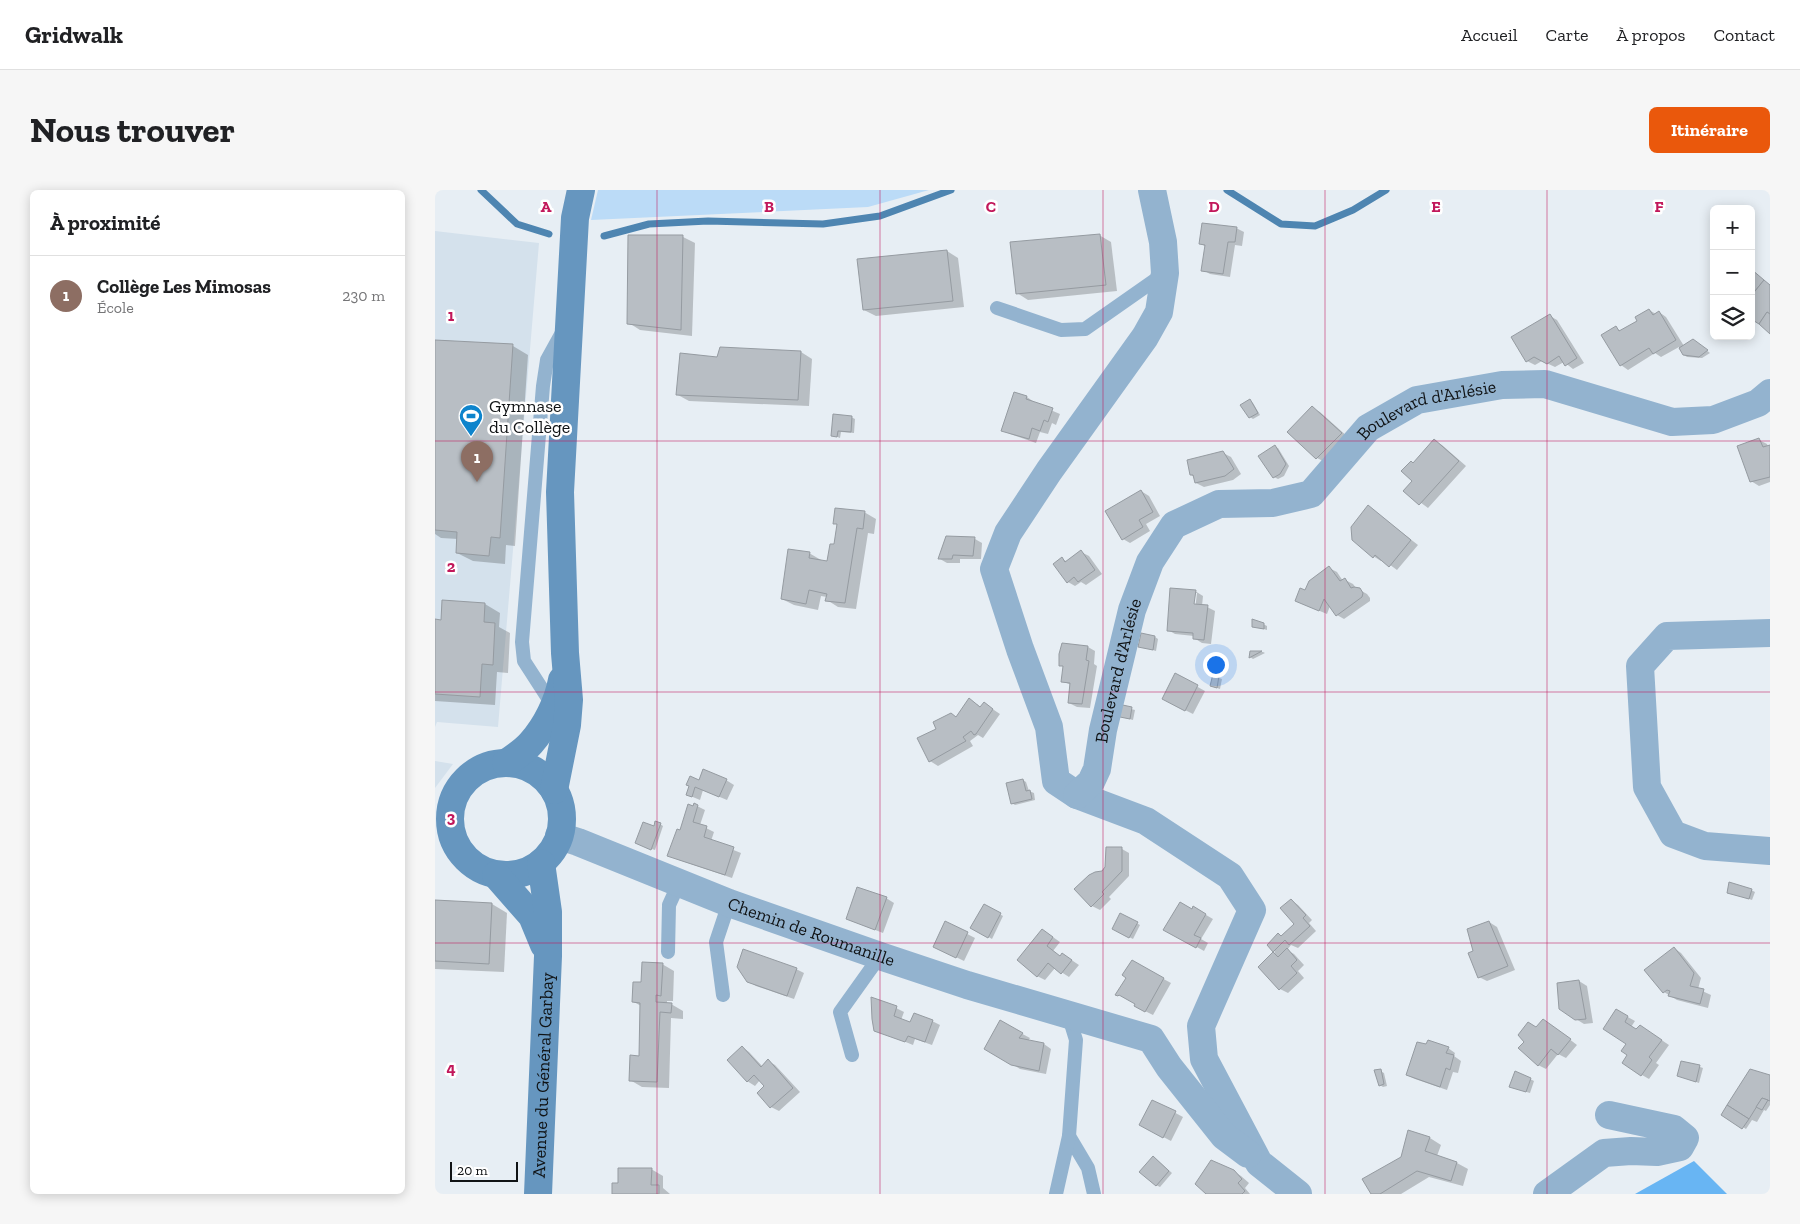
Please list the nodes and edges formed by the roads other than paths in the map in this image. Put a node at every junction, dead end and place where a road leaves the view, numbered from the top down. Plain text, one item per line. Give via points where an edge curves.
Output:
1 (581, 190) edge
2 (1152, 190) edge
3 (1165, 273) junction
4 (997, 308) dead end
5 (569, 321) junction
6 (1770, 392) edge
7 (1770, 633) edge
8 (565, 653) junction
9 (553, 706) junction
10 (506, 762) junction
11 (554, 790) junction
12 (1077, 795) junction
13 (444, 806) edge
14 (559, 836) junction
15 (1770, 851) edge
16 (435, 852) edge
17 (462, 854) junction
18 (541, 863) junction
19 (497, 874) junction
20 (679, 883) junction
21 (729, 903) junction
22 (668, 952) dead end
23 (547, 956) junction
24 (880, 956) junction
25 (723, 995) dead end
26 (1068, 1014) junction
27 (852, 1055) dead end
28 (1609, 1115) dead end
29 (1069, 1136) junction
30 (1259, 1163) junction
31 (539, 1194) edge
32 (1056, 1194) edge
33 (1094, 1194) edge
34 (1297, 1194) edge
35 (1547, 1194) edge

1 - 5 main road via 575,218
2 - 3 street via 1163,242
3 - 4 lane via 1085,329 1061,330
3 - 12 street via 1159,312 1145,337 1008,533 994,569 1049,727 1056,781
5 - 8 main road via 560,492
5 - 9 lane via 547,360 543,386 522,642 524,661
6 - 12 street, Boulevard d'Arlésie via 1759,404 1713,420 1672,422 1545,384 1502,385 1417,400 1368,428 1311,494 1273,503 1219,504 1174,525 1150,562 1132,610 1103,730 1097,769 1091,782
7 - 15 street via 1667,636 1640,666 1647,786 1673,834 1705,846
8 - 9 main road via 561,685
8 - 11 main road via 569,700 567,725
9 - 10 main road via 531,743
10 - 11 main road via 525,766 542,776
10 - 13 main road via 474,772
11 - 14 main road via 561,812
12 - 30 street via 1146,821 1230,876 1252,910 1201,1026 1204,1058
13 - 17 main road via 452,837
14 - 18 main road
14 - 20 street, Chemin de Roumanille
16 - 17 main road
17 - 19 main road via 471,864
18 - 19 main road via 512,875
18 - 23 main road, Avenue du Général Garbay via 548,912
19 - 23 main road, Avenue du Général Garbay via 532,916
20 - 21 street, Chemin de Roumanille
20 - 22 lane via 669,905
21 - 24 street, Chemin de Roumanille
21 - 25 lane via 716,942
23 - 31 main road, Avenue du Général Garbay
24 - 26 street, Chemin de Roumanille
24 - 27 lane via 840,1012
26 - 29 lane via 1076,1040
26 - 30 street, Chemin de Roumanille via 1151,1039 1224,1136
28 - 35 street via 1674,1128 1685,1138 1680,1148 1664,1151 1604,1153
29 - 32 lane
29 - 33 lane via 1088,1168
30 - 34 street, Chemin de Roumanille

